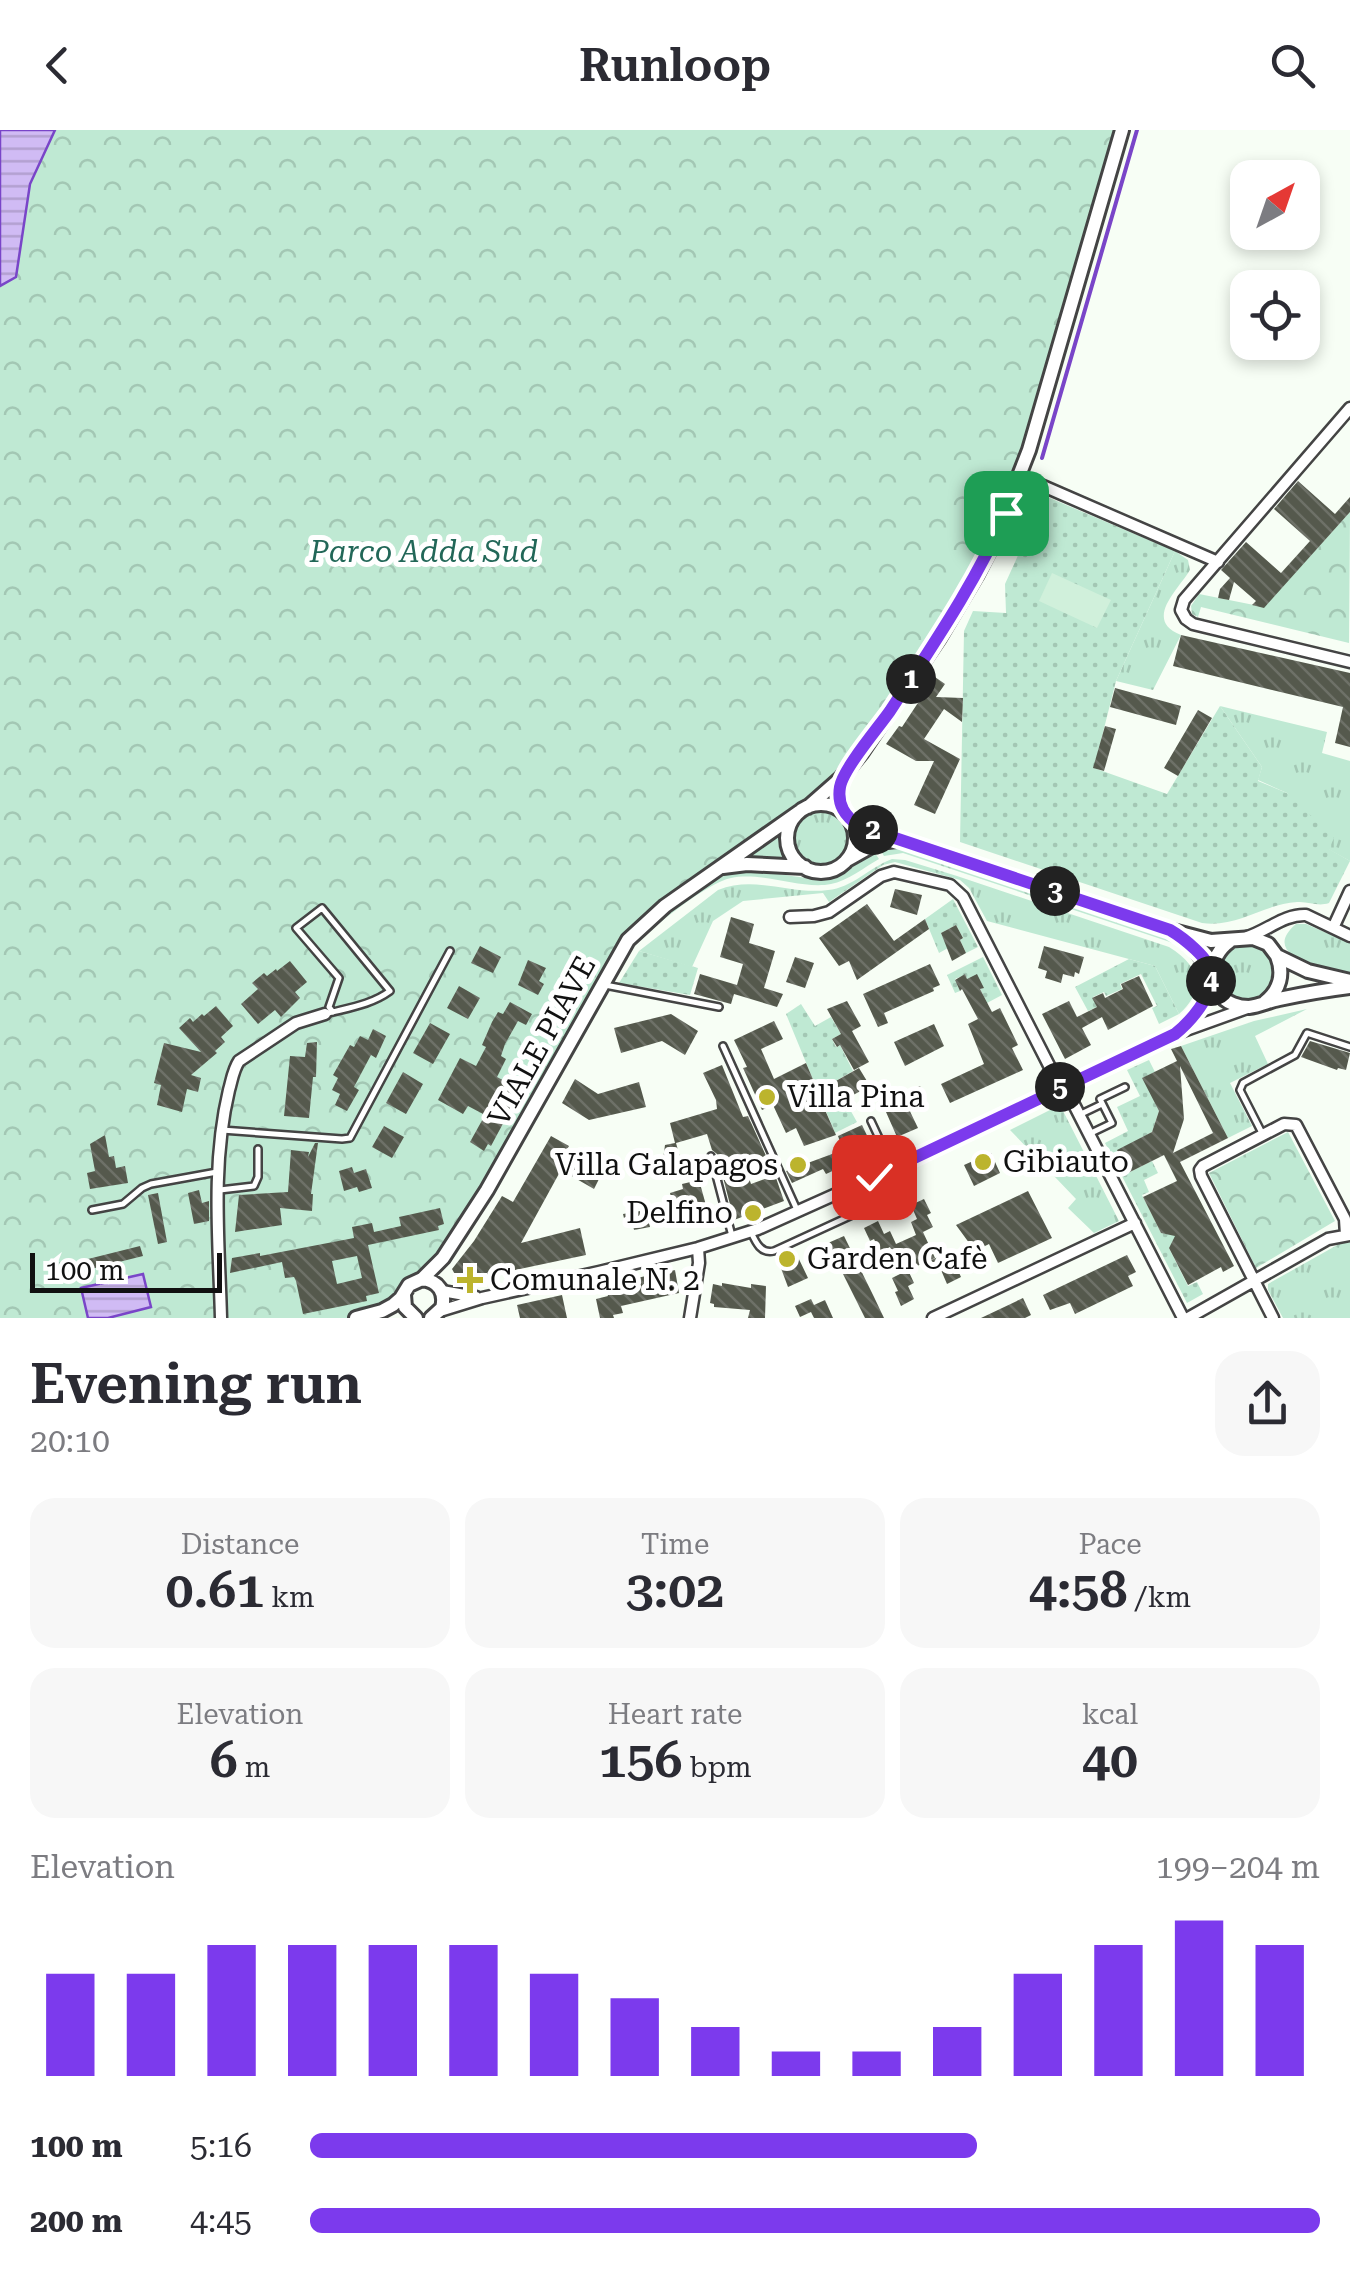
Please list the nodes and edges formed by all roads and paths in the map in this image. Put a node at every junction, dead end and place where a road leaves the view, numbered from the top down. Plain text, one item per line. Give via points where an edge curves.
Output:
1 (1122, 130) edge
2 (1350, 408) edge
3 (1020, 476) junction
4 (1218, 562) junction
5 (1350, 662) edge
6 (846, 772) junction
7 (804, 809) junction
8 (846, 814) junction
9 (909, 843) junction
10 (847, 860) junction
11 (804, 867) junction
12 (711, 873) junction
13 (1350, 892) edge
14 (790, 917) dead end
15 (1288, 917) junction
16 (1333, 928) junction
17 (1170, 930) junction
18 (1350, 936) edge
19 (1241, 938) junction
20 (450, 952) dead end
21 (1276, 953) junction
22 (1212, 974) junction
23 (1350, 984) edge
24 (602, 985) junction
25 (1258, 1004) junction
26 (720, 1008) dead end
27 (329, 1013) junction
28 (1175, 1034) junction
29 (723, 1046) dead end
30 (1350, 1047) edge
31 (1062, 1086) junction
32 (1125, 1087) dead end
33 (1102, 1104) junction
34 (1079, 1114) junction
35 (872, 1122) dead end
36 (222, 1130) junction
37 (1090, 1134) junction
38 (1263, 1135) junction
39 (258, 1149) dead end
40 (711, 1156) dead end
41 (893, 1168) junction
42 (217, 1172) junction
43 (874, 1177) junction
44 (910, 1188) dead end
45 (218, 1190) junction
46 (880, 1196) junction
47 (92, 1210) dead end
48 (798, 1212) junction
49 (1348, 1218) edge
50 (1134, 1223) junction
51 (751, 1232) junction
52 (1348, 1235) edge
53 (732, 1238) junction
54 (698, 1248) junction
55 (1253, 1282) junction
56 (433, 1285) junction
57 (404, 1292) junction
58 (482, 1298) junction
59 (435, 1315) edge
60 (364, 1317) edge
61 (221, 1318) edge
62 (412, 1318) edge
63 (690, 1318) edge
64 (933, 1318) edge
65 (1185, 1318) edge
66 (1273, 1318) edge

1 - 3 street, VIALE PIAVE
2 - 4 street
3 - 4 street
3 - 6 street, VIALE PIAVE via 976,576
4 - 5 street via 1184,600 1182,615 1193,624
6 - 7 street, VIALE PIAVE
6 - 8 street via 840,792
7 - 8 street via 826,804
7 - 11 street via 792,820 788,841
7 - 12 street, VIALE PIAVE
8 - 9 street via 859,826
8 - 10 street via 855,838
9 - 10 street, VIALE PIAVE via 884,840
9 - 17 street
10 - 11 street, VIALE PIAVE via 827,872
11 - 12 street, VIALE PIAVE via 738,864
12 - 24 street, VIALE PIAVE via 640,927
13 - 16 street
14 - 31 street via 829,912 894,872 955,888
15 - 16 street via 1306,915
15 - 19 street
15 - 21 street via 1275,936
16 - 18 street
17 - 19 street via 1211,941
17 - 22 street
19 - 21 street via 1260,940
19 - 22 street via 1217,953
20 - 36 lane via 350,1138
21 - 23 street via 1308,972
21 - 25 street via 1280,981
22 - 25 street via 1215,988 1232,1004
22 - 28 street via 1199,1009
23 - 25 street
24 - 26 lane
24 - 56 street, VIALE PIAVE
25 - 28 street
27 - 27 lane via 390,991 322,908 296,928 339,978
27 - 36 street via 296,1023 236,1064
28 - 31 street
29 - 48 lane
30 - 38 lane via 1306,1033 1295,1055 1241,1085
31 - 34 street
31 - 41 street
32 - 33 lane via 1100,1099
33 - 34 lane
33 - 37 lane via 1112,1123
34 - 37 street
35 - 41 lane
36 - 42 street
37 - 50 street
38 - 49 street via 1296,1125
38 - 55 street via 1200,1170
39 - 45 lane via 254,1186
40 - 53 lane
41 - 43 street
42 - 45 street
42 - 47 lane via 151,1184 123,1204
43 - 46 lane
43 - 48 street
44 - 46 lane
45 - 61 street
46 - 51 lane via 874,1205 774,1251 759,1248
48 - 51 street
49 - 52 street
50 - 64 street
50 - 65 street
51 - 53 street
52 - 55 street via 1328,1239
53 - 54 street
54 - 58 street
54 - 63 street
55 - 65 street
55 - 66 street
56 - 57 street, VIALE PIAVE via 412,1283
56 - 58 street
56 - 59 street via 444,1301
57 - 60 street, VIALE PIAVE via 393,1305
57 - 62 street
58 - 59 street

